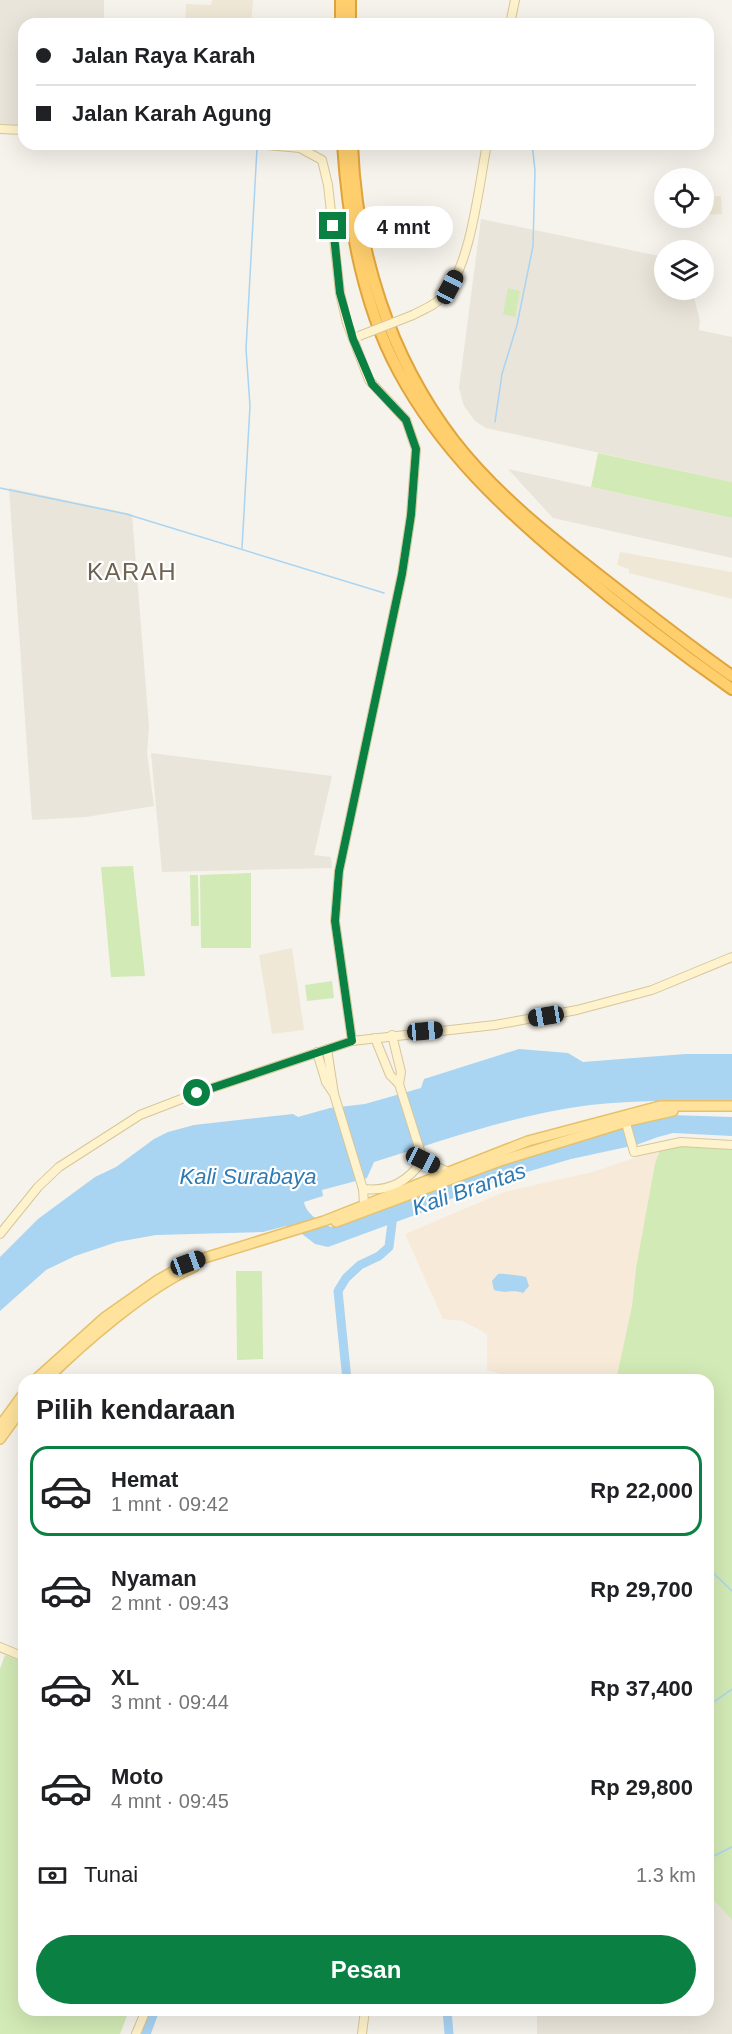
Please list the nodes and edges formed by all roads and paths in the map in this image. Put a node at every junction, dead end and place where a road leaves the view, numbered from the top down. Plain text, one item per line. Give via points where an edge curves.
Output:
1 (341, 0) edge
2 (350, 0) edge
3 (515, 0) edge
4 (341, 18) edge
5 (350, 18) edge
6 (511, 18) edge
7 (0, 129) edge
8 (18, 130) edge
9 (304, 150) edge
10 (344, 150) edge
11 (353, 150) edge
12 (486, 150) edge
13 (356, 337) junction
14 (732, 676) edge
15 (732, 688) edge
16 (732, 957) edge
17 (392, 1035) junction
18 (375, 1038) junction
19 (352, 1041) junction
20 (327, 1048) junction
21 (317, 1052) junction
22 (400, 1085) junction
23 (334, 1096) junction
24 (732, 1106) edge
25 (732, 1112) edge
26 (625, 1121) junction
27 (732, 1145) edge
28 (512, 1146) junction
29 (422, 1157) junction
30 (513, 1157) junction
31 (446, 1172) junction
32 (455, 1178) junction
33 (405, 1180) junction
34 (418, 1183) junction
35 (362, 1186) junction
36 (367, 1207) junction
37 (0, 1234) edge
38 (164, 1280) junction
39 (42, 1374) edge
40 (53, 1374) edge
41 (18, 1401) edge
42 (18, 1414) edge
43 (0, 1426) edge
44 (0, 1439) edge
45 (0, 1648) edge
46 (18, 1655) edge
47 (144, 2016) edge
48 (364, 2016) edge
49 (136, 2034) edge
50 (362, 2034) edge

1 - 4 highway
2 - 5 highway
3 - 6 street
7 - 8 street
9 - 13 street via 320,157 324,165 340,293
10 - 15 highway via 351,218 376,317 399,372 444,441 478,481 532,532 616,603
11 - 14 highway via 359,213 383,310 402,358 444,427 499,490 544,532
12 - 13 street, bridge via 467,242 456,276 439,301
13 - 19 street via 372,384 409,424 416,453 402,574 339,871 335,921
16 - 17 street via 652,990 577,1010 495,1025
17 - 18 street
17 - 22 street via 401,1071
18 - 19 street
18 - 22 street via 390,1076
19 - 20 street
20 - 21 street
20 - 23 street
21 - 23 street
21 - 37 street via 140,1115 59,1167
22 - 29 street
23 - 35 street
24 - 26 main road via 670,1105
25 - 26 main road via 670,1111
26 - 27 street via 634,1152 681,1142
26 - 28 main road
26 - 30 main road
28 - 30 main road
28 - 31 main road
29 - 31 street
29 - 33 street via 411,1177
30 - 32 main road
31 - 34 main road
32 - 34 street
32 - 36 main road
33 - 34 street
33 - 35 street via 377,1189
34 - 36 main road
35 - 36 street
36 - 38 main road
38 - 39 main road via 104,1318
38 - 40 main road
41 - 43 main road
42 - 44 main road
45 - 46 street
47 - 49 street
48 - 50 street

